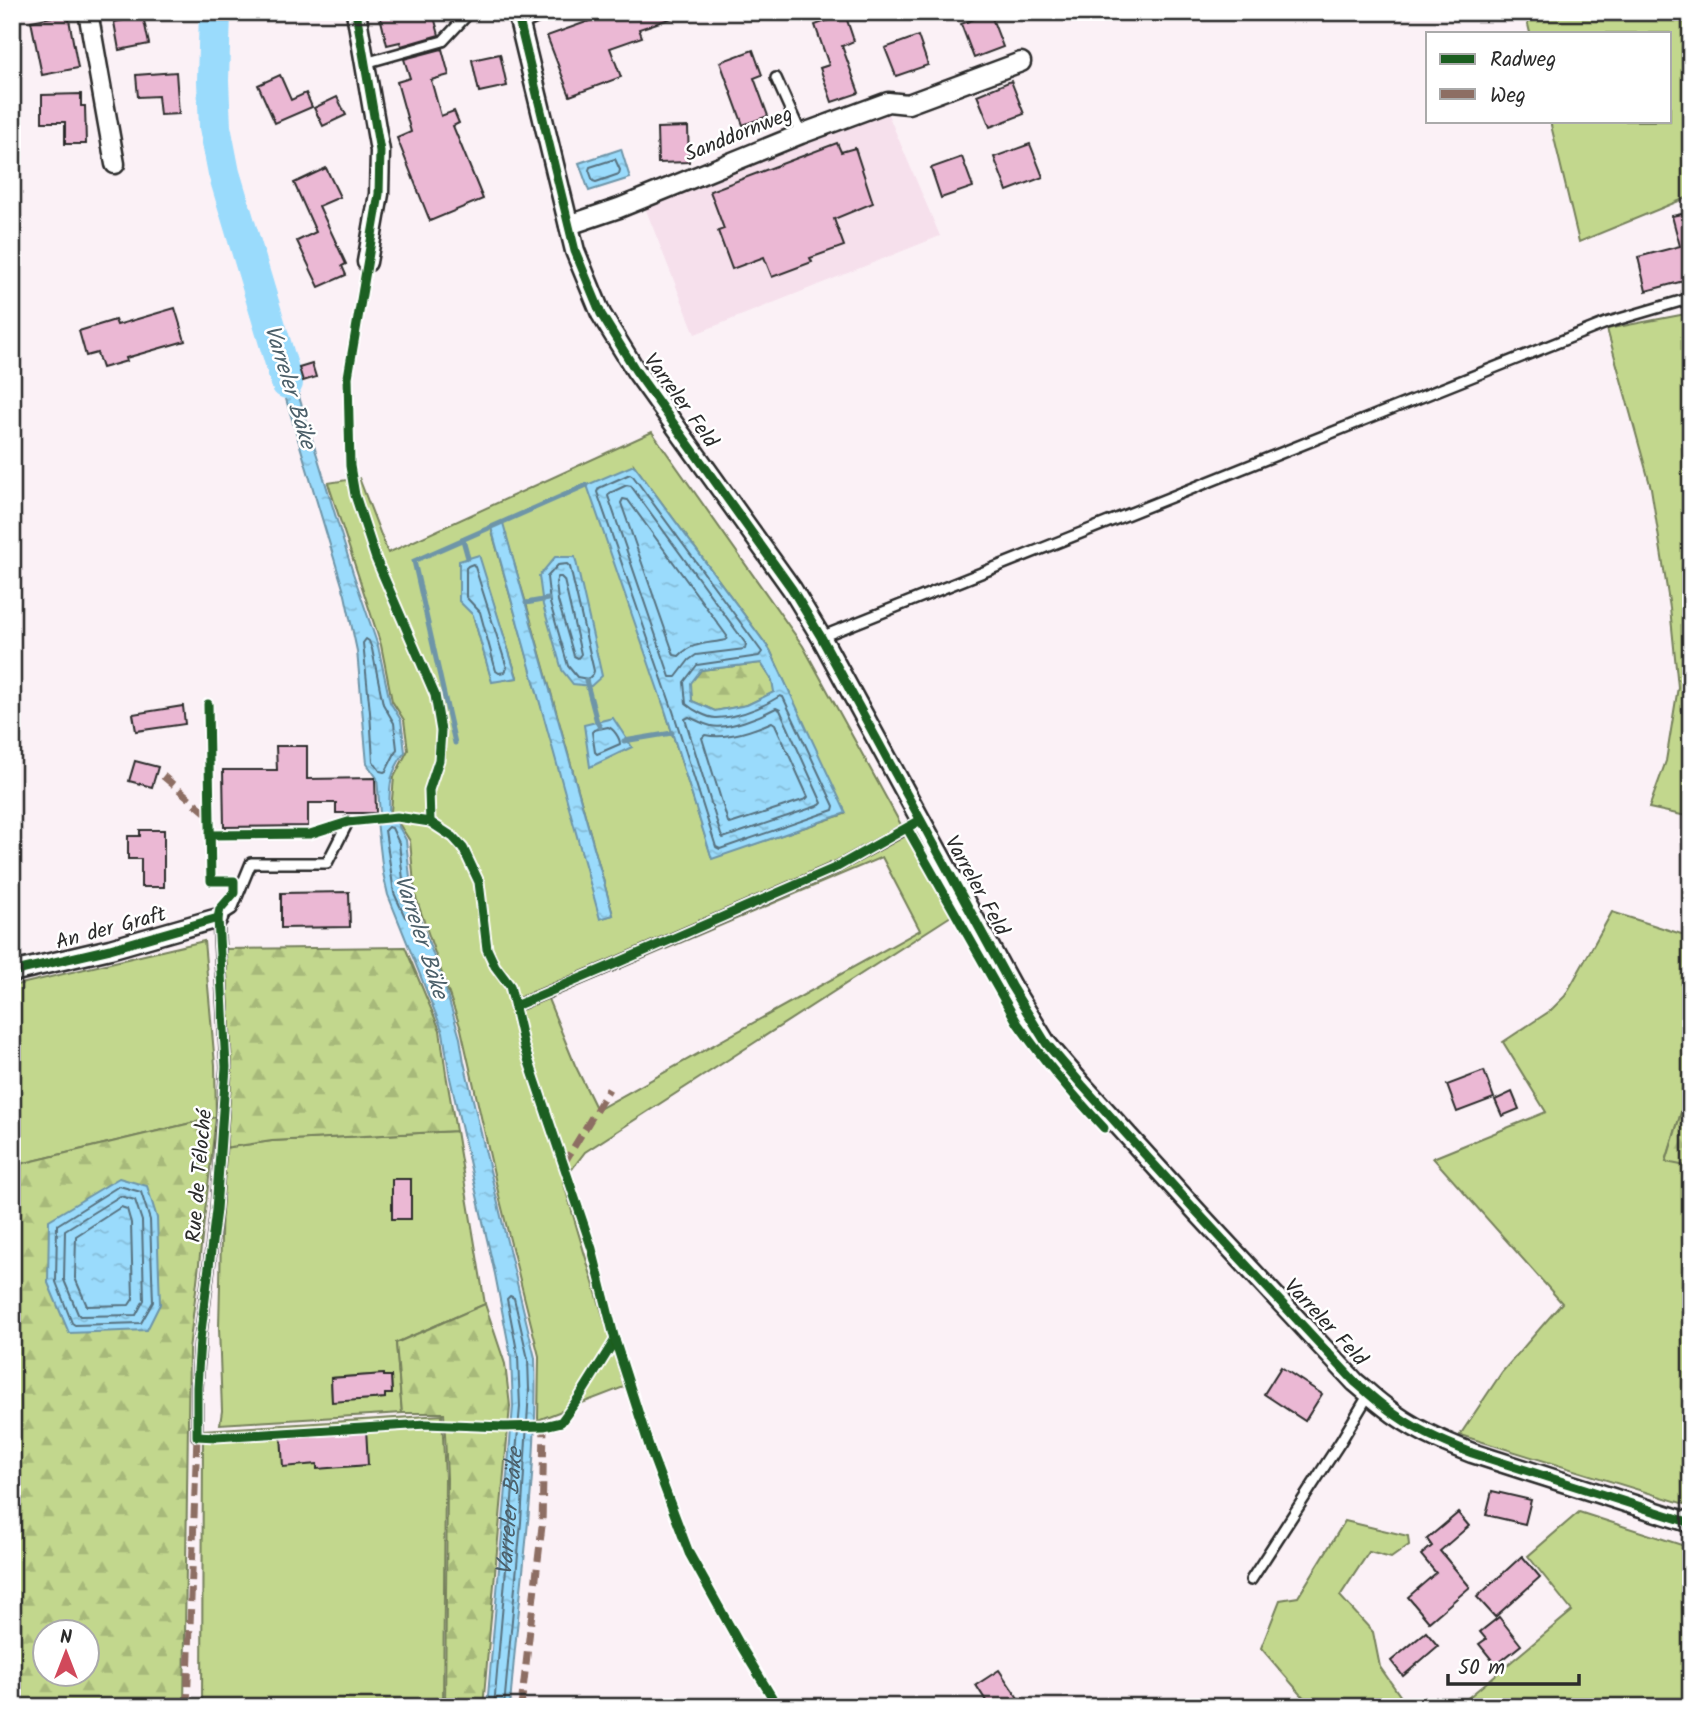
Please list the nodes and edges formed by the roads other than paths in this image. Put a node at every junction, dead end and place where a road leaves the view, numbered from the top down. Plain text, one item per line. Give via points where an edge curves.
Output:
1 (88, 12) edge
2 (356, 12) edge
3 (470, 12) edge
4 (538, 12) edge
5 (518, 16) edge
6 (1021, 62) dead end
7 (365, 63) junction
8 (776, 78) dead end
9 (801, 134) junction
10 (115, 164) dead end
11 (569, 225) junction
12 (367, 262) dead end
13 (1691, 298) edge
14 (821, 637) junction
15 (920, 821) junction
16 (348, 822) dead end
17 (218, 918) junction
18 (12, 972) edge
19 (514, 1006) dead end
20 (1369, 1394) junction
21 (197, 1436) dead end
22 (1691, 1523) edge
23 (1251, 1580) dead end

1 - 10 street
2 - 7 street
3 - 7 lane via 443,41
4 - 5 street
5 - 11 street, Varreler Feld
6 - 9 street, Sanddornweg via 931,104 888,102
7 - 12 street via 380,152 379,194
8 - 9 lane
9 - 11 street, Sanddornweg
11 - 14 street, Varreler Feld via 601,314
13 - 14 lane via 1606,323
14 - 15 street, Varreler Feld
15 - 19 lane via 825,873
15 - 20 street, Varreler Feld via 1046,1043
16 - 17 lane via 327,863 250,863 232,909
17 - 18 street, An der Graft
17 - 21 lane, Rue de Téloché via 226,1067 216,1210 200,1340
20 - 22 street, Varreler Feld via 1401,1419 1444,1442
20 - 23 lane

